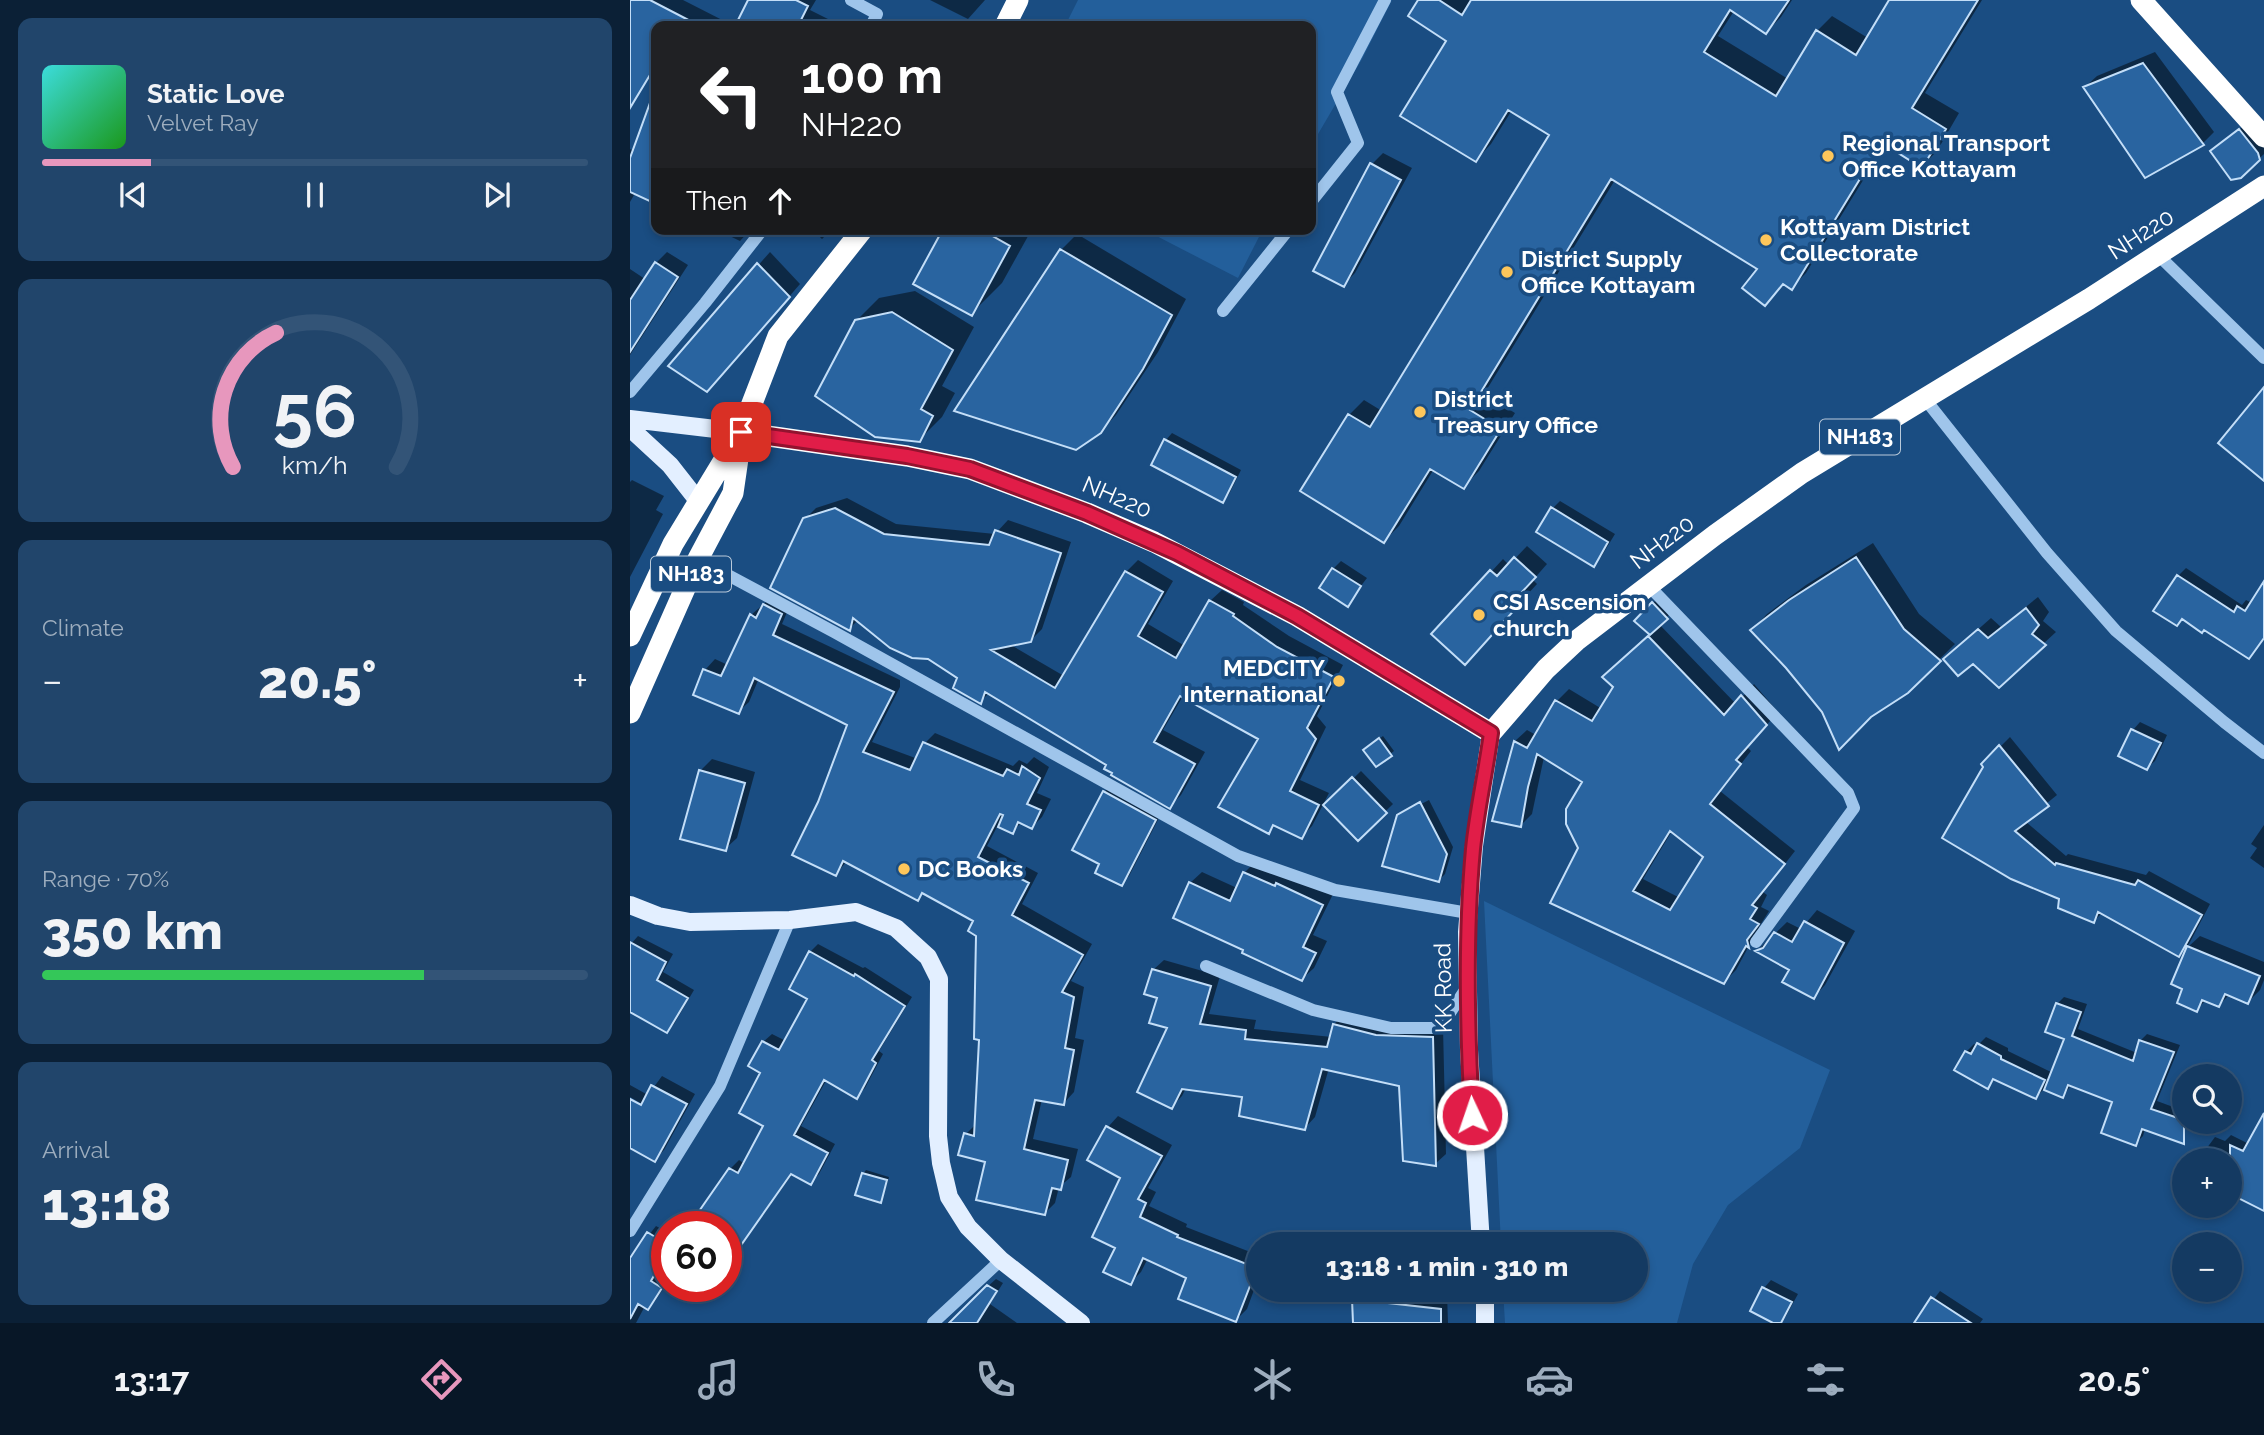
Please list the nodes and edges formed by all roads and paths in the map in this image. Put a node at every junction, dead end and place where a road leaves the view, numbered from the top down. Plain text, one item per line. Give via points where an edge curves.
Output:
1 (851, 0) edge
2 (1018, 0) edge
3 (1384, 0) edge
4 (2141, 0) edge
5 (874, 21) edge
6 (1008, 21) edge
7 (2264, 137) edge
8 (2264, 186) edge
9 (1316, 196) edge
10 (758, 235) edge
11 (858, 235) edge
12 (1284, 235) edge
13 (2157, 254) junction
14 (1223, 311) dead end
15 (2264, 358) edge
16 (630, 392) edge
17 (1925, 399) junction
18 (630, 419) edge
19 (630, 428) edge
20 (741, 432) junction
21 (699, 502) junction
22 (698, 559) junction
23 (1648, 585) junction
24 (630, 636) edge
25 (630, 713) edge
26 (1491, 733) junction
27 (2264, 753) edge
28 (630, 905) edge
29 (1468, 913) junction
30 (790, 920) junction
31 (1756, 942) dead end
32 (1206, 966) dead end
33 (1469, 984) junction
34 (630, 1231) edge
35 (1480, 1232) edge
36 (1001, 1260) junction
37 (1485, 1302) edge
38 (933, 1323) edge
39 (1081, 1323) edge
40 (1485, 1323) edge

1 - 5 street via 877,14
2 - 6 highway
3 - 9 street via 1337,92 1358,143
4 - 7 highway
8 - 13 highway, NH220 / NH183
10 - 16 street
11 - 20 highway, NH183 via 778,335
12 - 14 street
13 - 15 street
13 - 17 highway, NH220 / NH183
17 - 23 highway, NH220 / NH183 via 1802,473
17 - 27 street via 2047,553 2116,631
18 - 20 main road
19 - 21 main road via 670,465
20 - 21 highway, NH183
20 - 22 highway, NH183 via 733,493
20 - 26 highway, NH220 via 970,469 1087,513 1177,553 1297,616
21 - 24 highway, NH183 via 673,544
22 - 25 highway, NH183
22 - 29 street via 1238,856 1335,890
23 - 26 highway, NH220 / NH183 via 1576,641
23 - 31 street via 1848,793 1854,808
26 - 29 main road, KK Road
28 - 30 main road via 690,922
29 - 33 main road, KK Road
30 - 34 street via 720,1086
30 - 36 main road via 856,912 896,928 928,957 939,979 940,1163 949,1197 968,1227
32 - 33 street via 1313,1010 1391,1028 1440,1028
33 - 35 main road, KK Road
36 - 38 street
36 - 39 main road
37 - 40 main road

